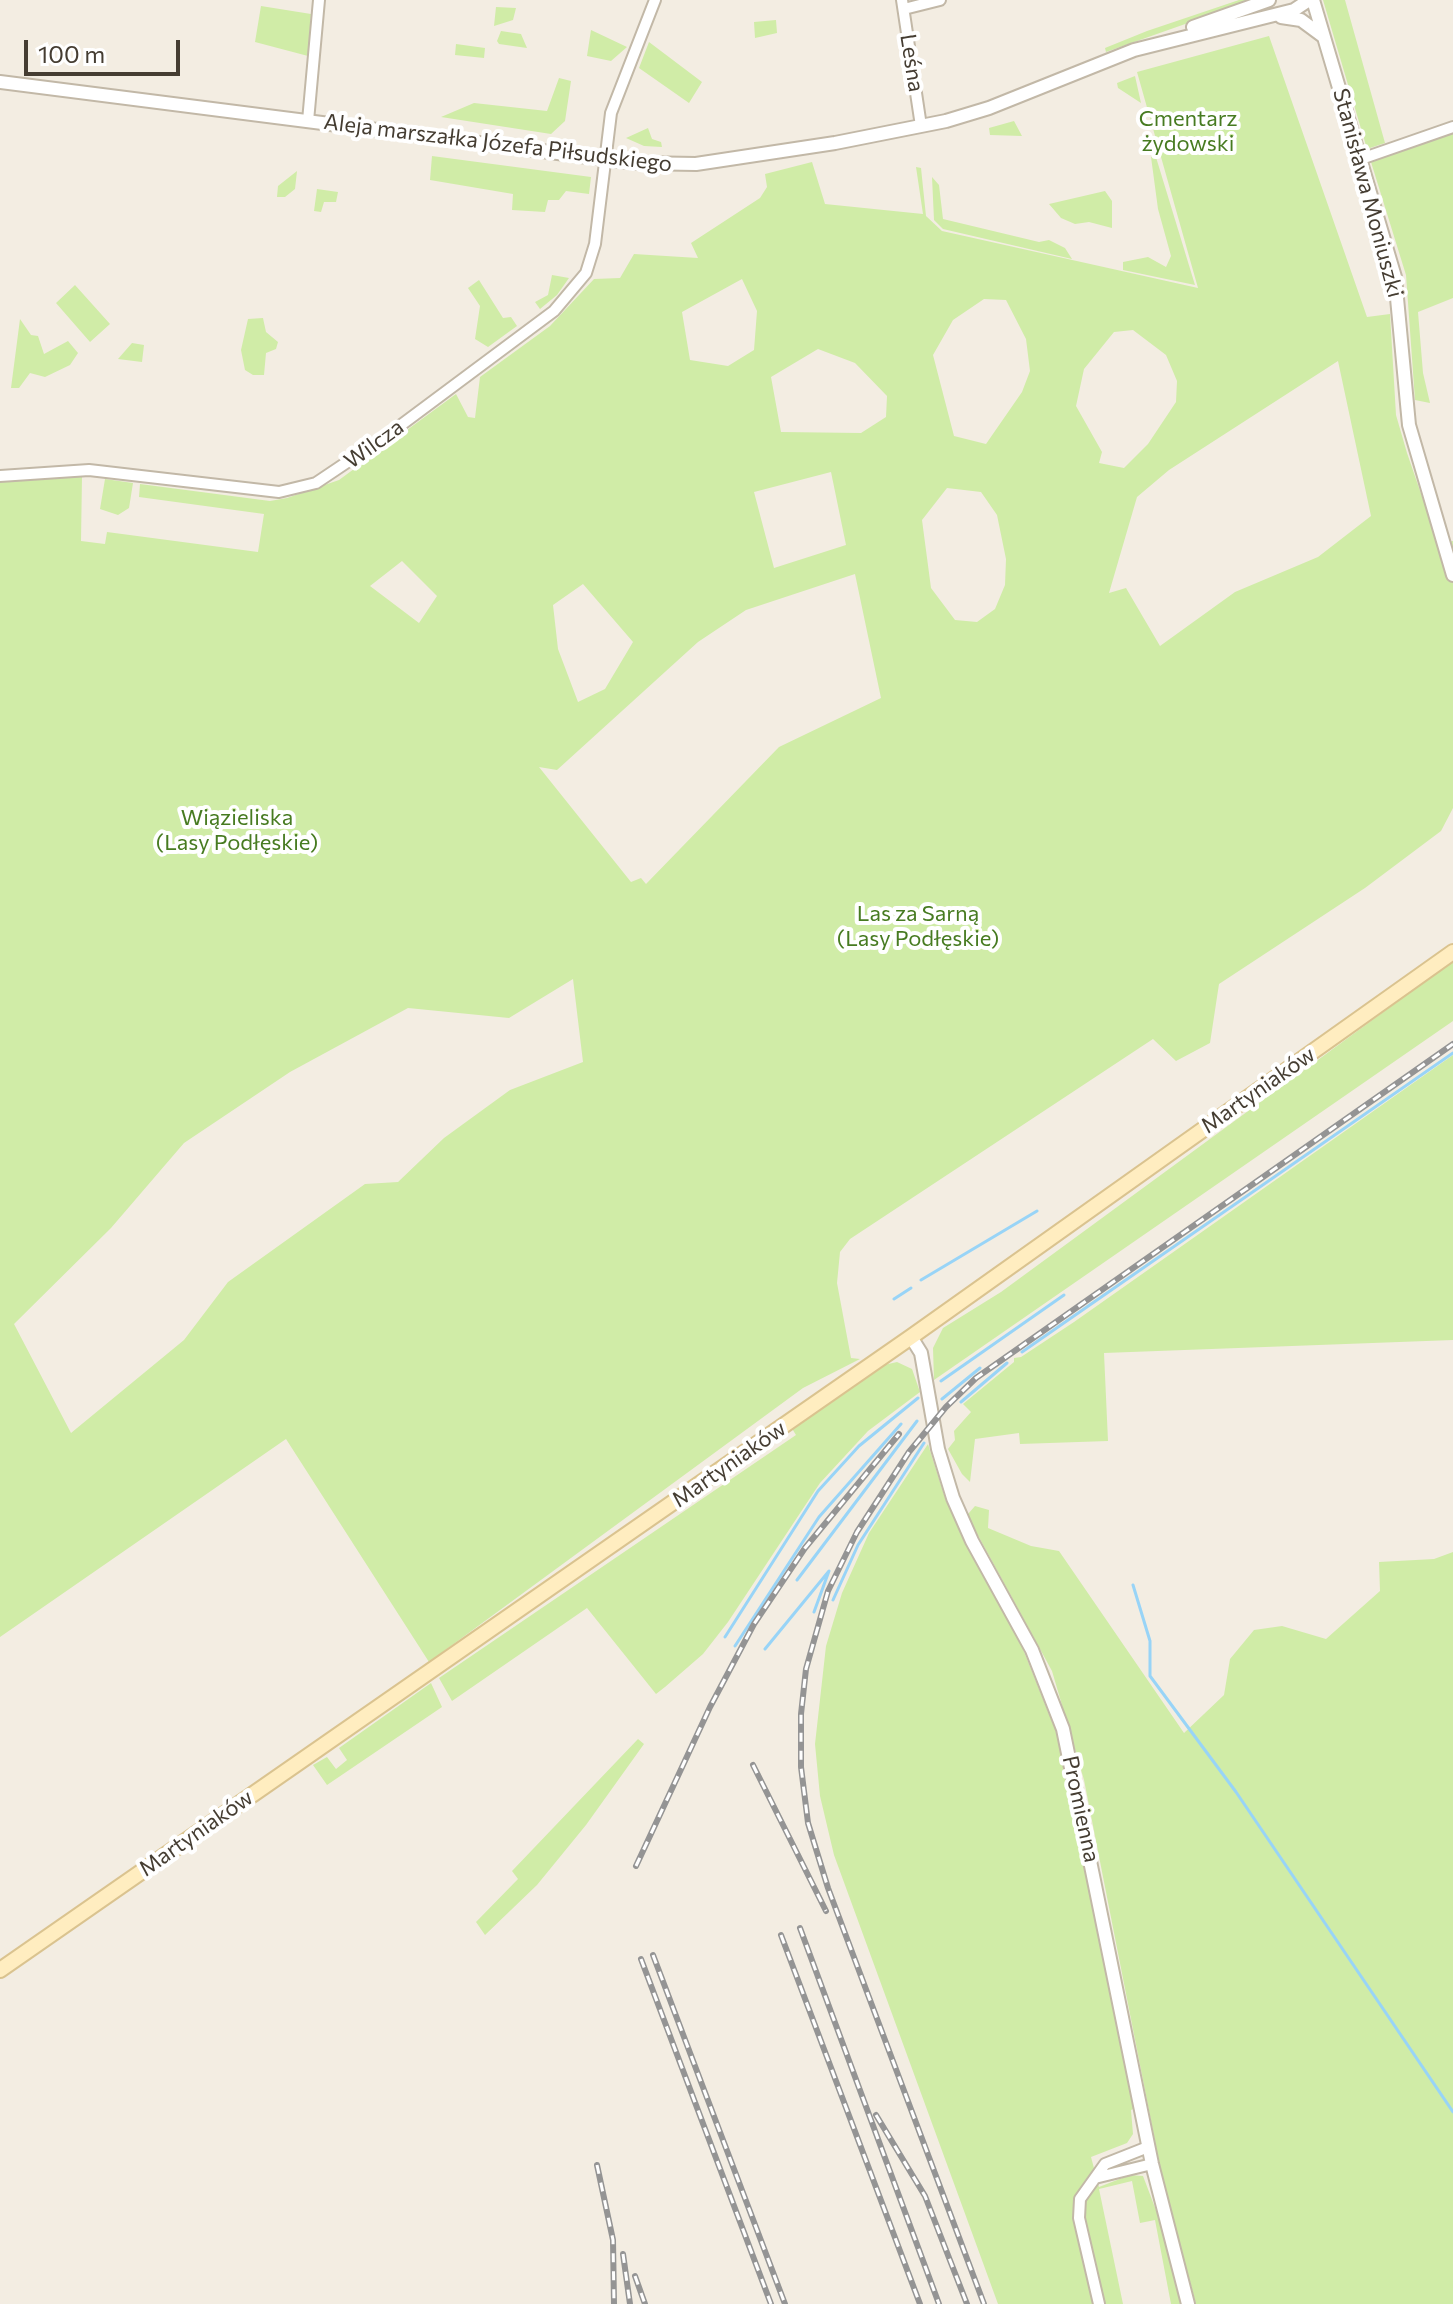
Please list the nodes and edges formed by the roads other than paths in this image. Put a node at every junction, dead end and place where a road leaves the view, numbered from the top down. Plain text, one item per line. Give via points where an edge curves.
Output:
1 (319, 0) edge
2 (655, 0) edge
3 (940, 0) edge
4 (1311, 0) edge
5 (1269, 1) edge
6 (903, 4) edge
7 (1270, 17) junction
8 (1324, 37) junction
9 (1134, 50) junction
10 (0, 82) edge
11 (308, 121) junction
12 (921, 126) junction
13 (1453, 127) edge
14 (607, 159) junction
15 (1361, 159) junction
16 (0, 476) edge
17 (1453, 575) edge
18 (1453, 952) edge
19 (911, 1337) junction
20 (0, 1970) edge
21 (1148, 2147) junction
22 (1152, 2164) junction
23 (1093, 2178) junction
24 (1099, 2304) edge
25 (1188, 2304) edge

1 - 11 street
2 - 14 street, Wilcza via 617,91
3 - 6 street
4 - 7 street, Aleja marszałka Józefa Piłsudskiego
4 - 8 street, Stanisława Moniuszki
5 - 9 street
6 - 12 street, Leśna
7 - 8 street via 1301,20
7 - 9 street, Aleja marszałka Józefa Piłsudskiego
8 - 15 street, Stanisława Moniuszki
9 - 12 street, Aleja marszałka Józefa Piłsudskiego via 989,108
10 - 11 street, Aleja marszałka Józefa Piłsudskiego
11 - 14 street, Aleja marszałka Józefa Piłsudskiego
12 - 14 street, Aleja marszałka Józefa Piłsudskiego via 696,164
13 - 15 street
14 - 16 street, Wilcza via 590,263 566,299 316,483 279,492 89,470
15 - 17 street, Stanisława Moniuszki via 1395,277 1412,439
18 - 19 main road, Martyniaków
19 - 20 main road, Martyniaków
19 - 21 street, Promienna via 921,1353 938,1449 953,1498 1032,1650 1063,1729
21 - 22 street, Promienna
21 - 23 street via 1105,2164
22 - 23 street
22 - 25 street, Promienna
23 - 24 street via 1083,2191 1079,2218

